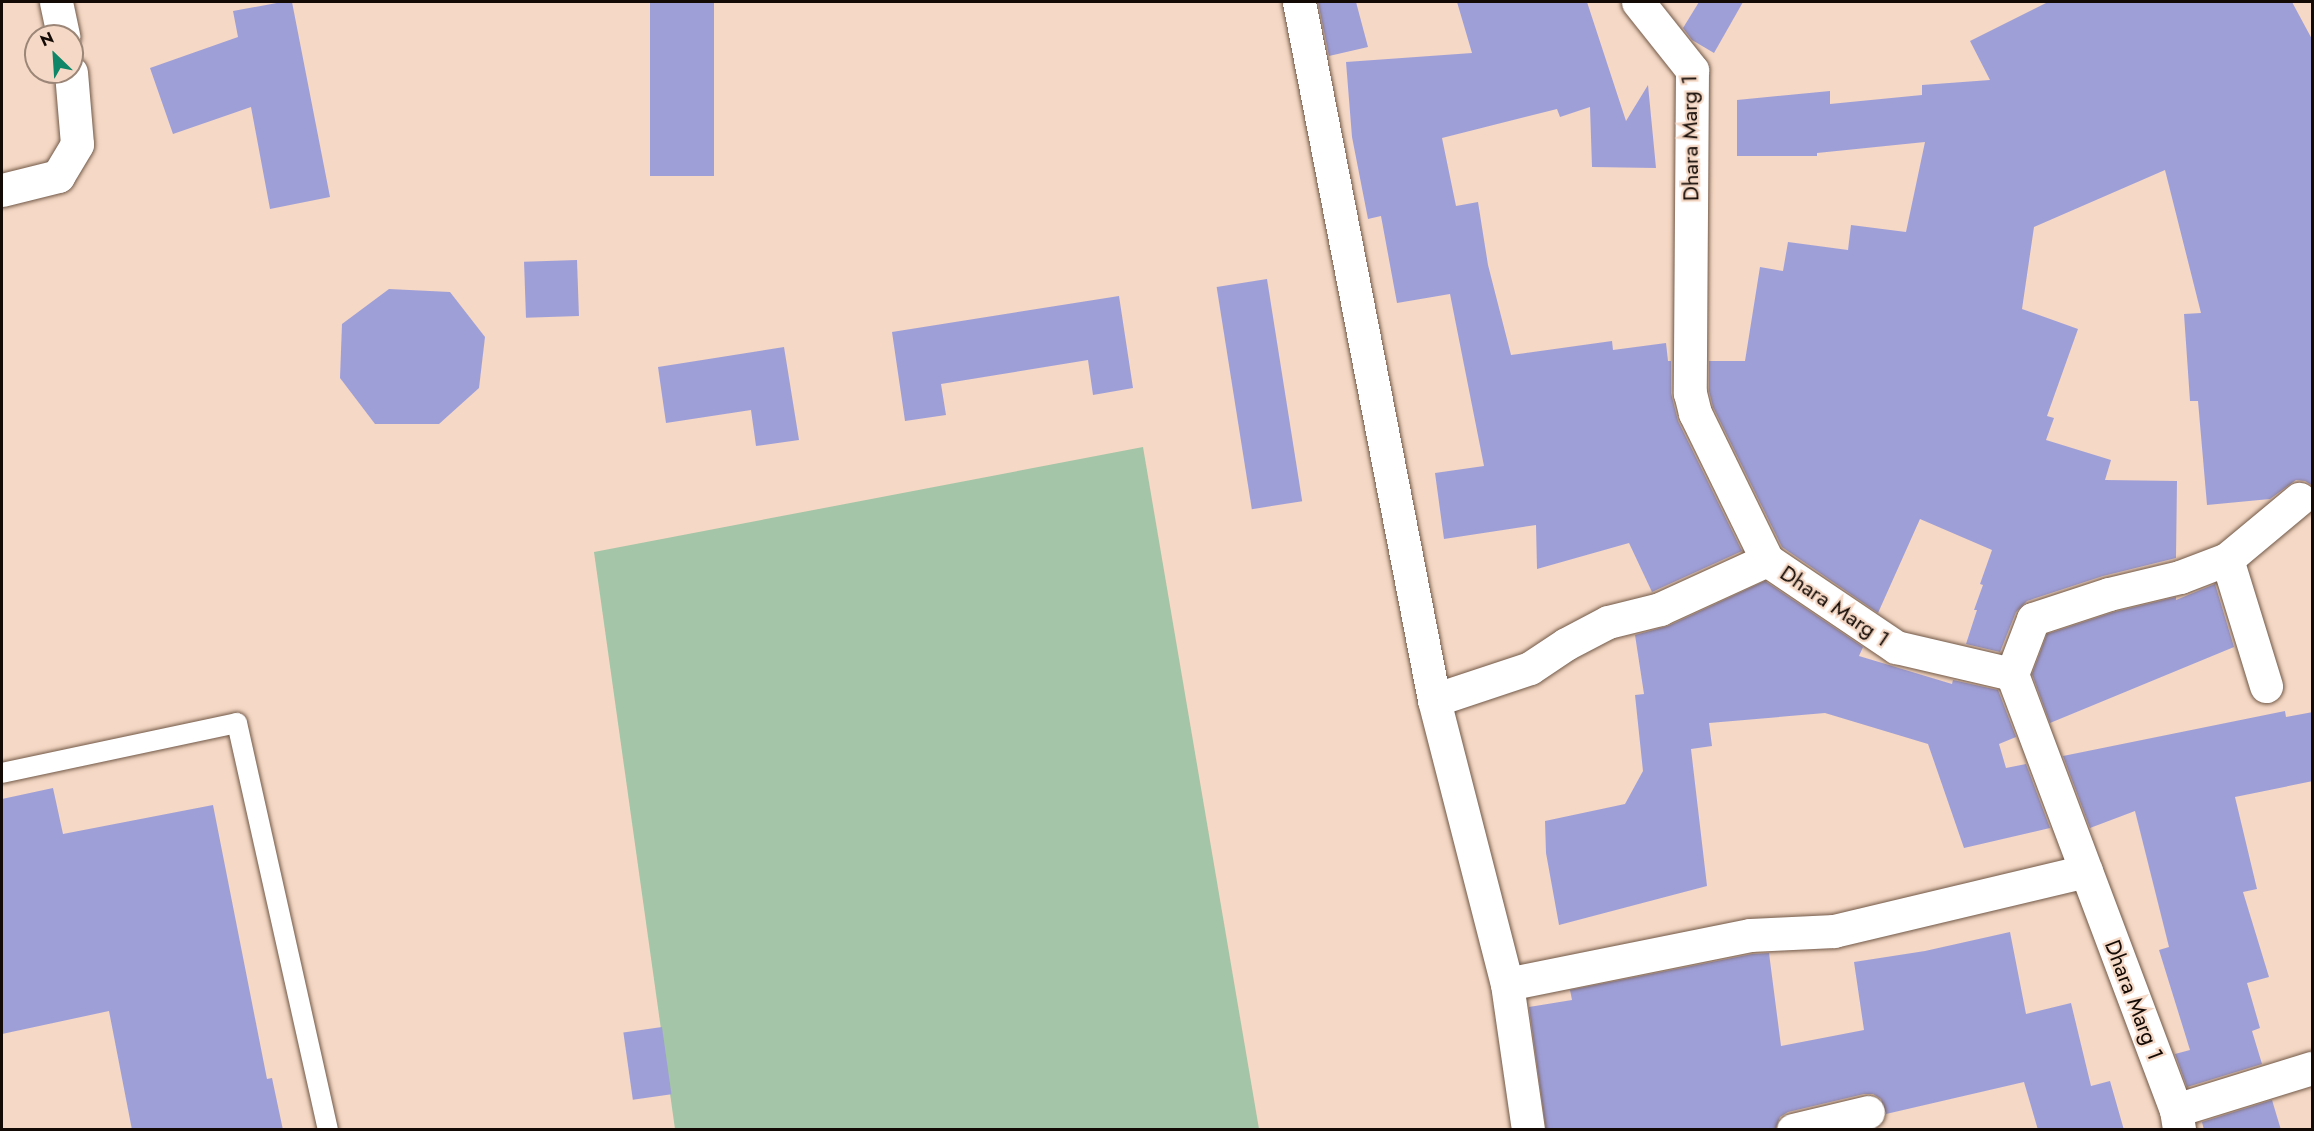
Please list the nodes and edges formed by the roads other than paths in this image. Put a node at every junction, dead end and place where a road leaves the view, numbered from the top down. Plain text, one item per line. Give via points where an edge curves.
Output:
1 (56, 2) edge
2 (1299, 2) edge
3 (1638, 2) edge
4 (61, 24) edge
5 (71, 84) edge
6 (2, 190) edge
7 (2299, 499) dead end
8 (2227, 559) junction
9 (1767, 560) junction
10 (2012, 674) junction
11 (2266, 686) dead end
12 (1434, 700) junction
13 (2, 773) edge
14 (2086, 871) junction
15 (1507, 984) junction
16 (2313, 1068) edge
17 (1868, 1113) dead end
18 (2177, 1120) edge
19 (328, 1130) edge
20 (1528, 1130) edge
21 (1793, 1130) edge

1 - 4 street
2 - 12 street
3 - 9 street, Dhara Marg 1 via 1692,70 1690,393 1695,413
5 - 6 street via 77,144 58,176
7 - 8 street
8 - 10 street via 2180,577 2109,594 2033,619
8 - 11 street
9 - 10 street, Dhara Marg 1 via 1896,647
9 - 12 street via 1660,609 1608,622 1530,668
10 - 14 street, Dhara Marg 1
12 - 15 street
13 - 19 lane via 237,723
14 - 15 street via 1834,931 1750,935
14 - 18 street, Dhara Marg 1
15 - 20 street
16 - 18 street
17 - 21 street

